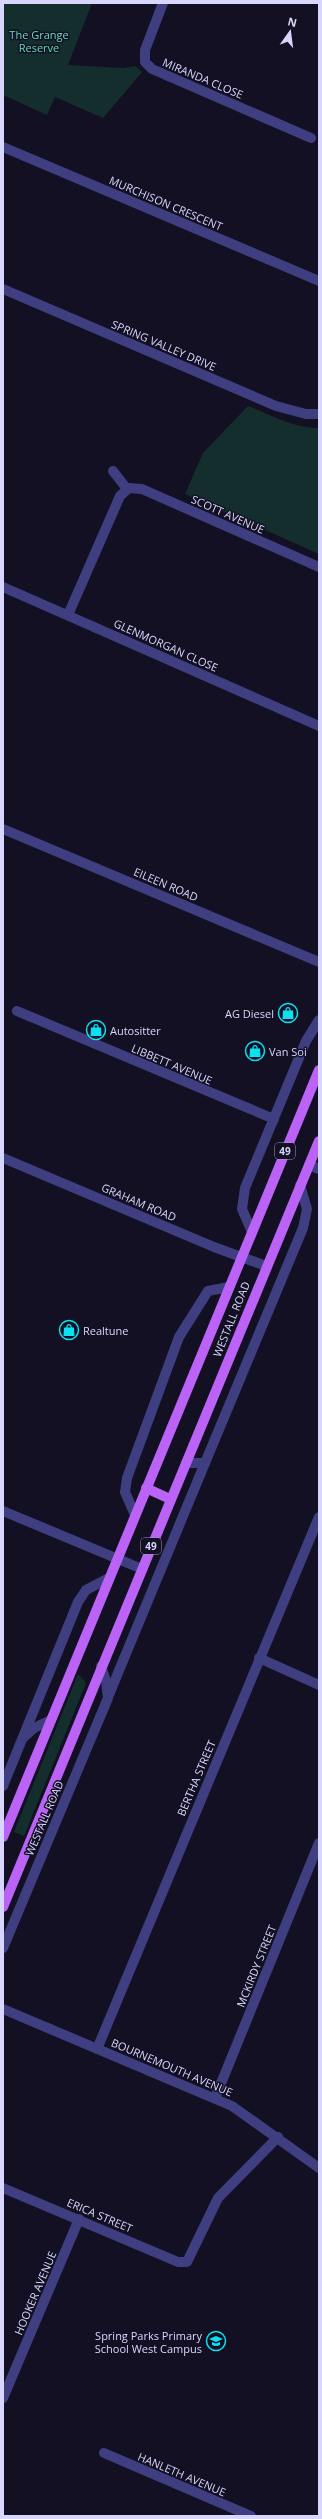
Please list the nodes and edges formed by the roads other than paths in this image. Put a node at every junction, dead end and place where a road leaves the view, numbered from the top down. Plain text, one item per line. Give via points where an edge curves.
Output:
1 (163, 3) edge
2 (311, 138) dead end
3 (3, 147) edge
4 (319, 281) edge
5 (3, 289) edge
6 (319, 414) edge
7 (114, 471) dead end
8 (127, 489) junction
9 (319, 567) edge
10 (3, 587) edge
11 (68, 615) junction
12 (319, 726) edge
13 (3, 829) edge
14 (319, 962) edge
15 (17, 1011) dead end
16 (319, 1020) edge
17 (319, 1070) edge
18 (274, 1119) junction
19 (319, 1142) edge
20 (3, 1158) edge
21 (309, 1164) junction
22 (319, 1169) edge
23 (300, 1185) junction
24 (252, 1232) junction
25 (242, 1256) junction
26 (266, 1266) junction
27 (229, 1287) junction
28 (186, 1463) junction
29 (205, 1463) junction
30 (146, 1488) junction
31 (170, 1498) junction
32 (3, 1511) edge
33 (135, 1515) junction
34 (319, 1517) edge
35 (117, 1558) junction
36 (142, 1569) junction
37 (109, 1578) junction
38 (259, 1658) junction
39 (102, 1666) junction
40 (319, 1685) edge
41 (108, 1698) junction
42 (50, 1720) junction
43 (22, 1740) junction
44 (4, 1782) edge
45 (3, 1836) edge
46 (319, 1843) edge
47 (3, 1907) edge
48 (3, 1948) edge
49 (3, 2009) edge
50 (97, 2049) junction
51 (215, 2098) junction
52 (278, 2137) junction
53 (319, 2168) edge
54 (3, 2188) edge
55 (80, 2219) junction
56 (3, 2398) edge
57 (104, 2454) dead end
58 (252, 2516) edge

1 - 2 street, MIRANDA CLOSE via 145,50 145,62 152,69
3 - 4 street, MURCHISON CRESCENT
5 - 6 street, SPRING VALLEY DRIVE via 276,406 306,414
7 - 8 street
8 - 9 street, SCOTT AVENUE via 142,489
8 - 11 street via 120,496
10 - 11 street, GLENMORGAN CLOSE
11 - 12 street, GLENMORGAN CLOSE
13 - 14 street, EILEEN ROAD
15 - 18 street, LIBBETT AVENUE
16 - 18 street via 306,1041
17 - 24 main road, WESTALL ROAD / 49
18 - 24 street via 245,1188 242,1209
19 - 21 main road, WESTALL ROAD / 49
20 - 25 street, GRAHAM ROAD via 214,1247
21 - 22 street
21 - 23 main road, WESTALL ROAD / 49
23 - 26 main road, WESTALL ROAD / 49
23 - 29 street, WESTALL ROAD via 307,1210 303,1228
24 - 25 main road, WESTALL ROAD / 49
25 - 26 street, GRAHAM ROAD
25 - 27 main road, WESTALL ROAD / 49
26 - 28 main road, WESTALL ROAD / 49
27 - 30 main road, WESTALL ROAD / 49
27 - 33 street, WESTALL ROAD via 208,1291 179,1337 127,1478 125,1492
28 - 29 street
28 - 31 main road, WESTALL ROAD / 49
29 - 41 street, WESTALL ROAD
30 - 31 main road
30 - 33 main road, WESTALL ROAD / 49
31 - 36 main road, WESTALL ROAD / 49
32 - 35 street
33 - 35 main road, WESTALL ROAD / 49
34 - 38 street, BERTHA STREET
35 - 36 street
35 - 37 main road, WESTALL ROAD / 49
36 - 39 main road, WESTALL ROAD / 49
37 - 42 main road, WESTALL ROAD / 49
37 - 43 street via 86,1590 78,1602
38 - 40 street
38 - 50 street, BERTHA STREET
39 - 41 street
39 - 47 main road, WESTALL ROAD / 49
41 - 48 street, WESTALL ROAD
42 - 43 street via 34,1728
42 - 45 main road, WESTALL ROAD / 49
43 - 44 street
46 - 51 street, MCKIRDY STREET
49 - 50 street, BOURNEMOUTH AVENUE
50 - 51 street, BOURNEMOUTH AVENUE
51 - 52 street, BOURNEMOUTH AVENUE via 244,2113
52 - 53 street, BOURNEMOUTH AVENUE
52 - 55 street, ERICA STREET via 218,2198 187,2262 178,2262
54 - 55 street, ERICA STREET
55 - 56 street, HOOKER AVENUE
57 - 58 street, HANLETH AVENUE

